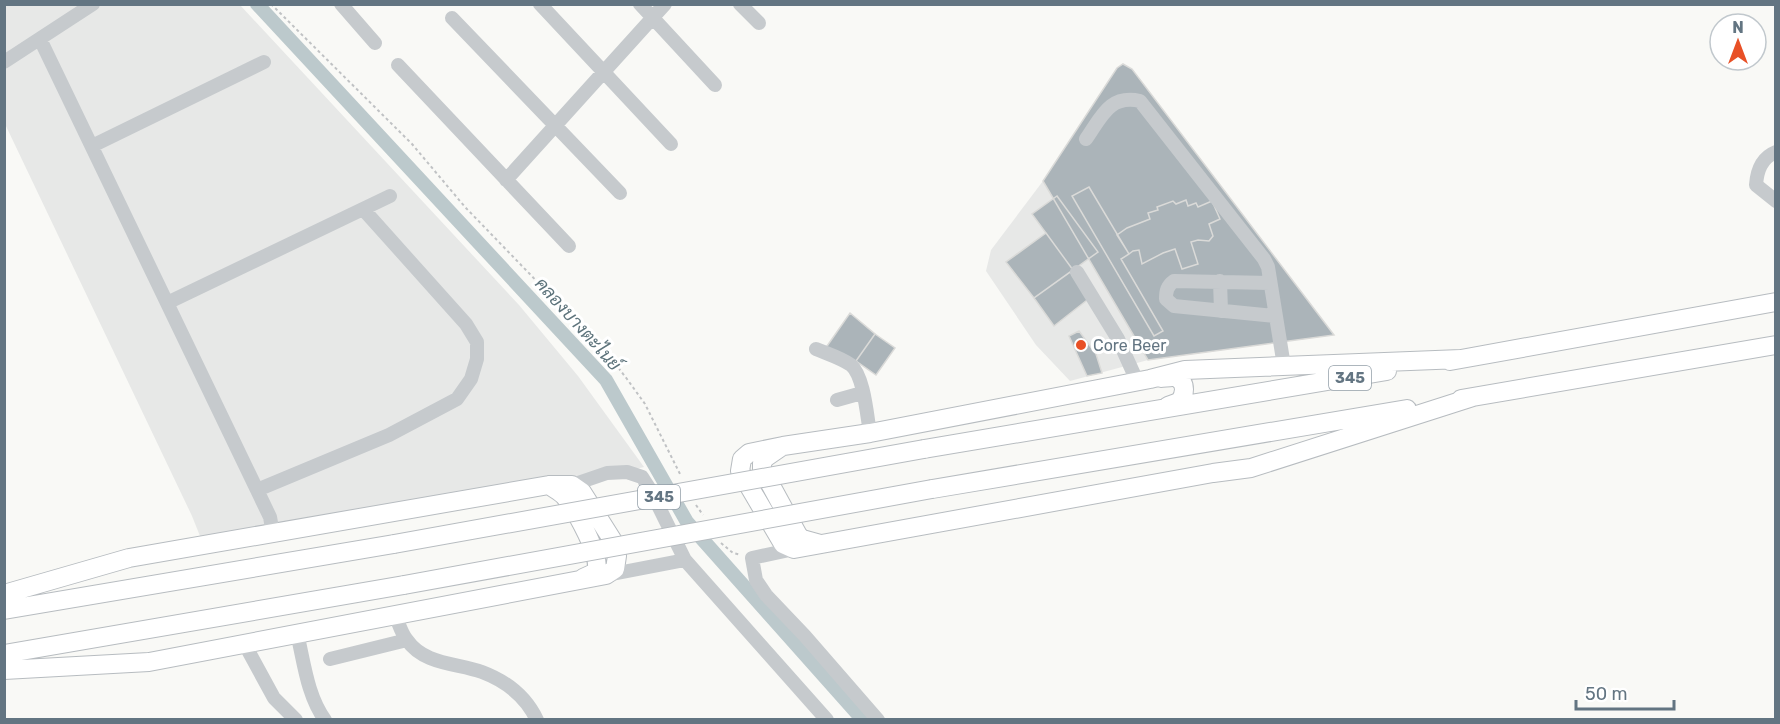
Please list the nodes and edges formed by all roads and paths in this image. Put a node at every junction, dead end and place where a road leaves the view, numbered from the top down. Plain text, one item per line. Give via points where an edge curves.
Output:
1 (93, 4) edge
2 (271, 4) edge
3 (341, 4) edge
4 (540, 4) edge
5 (640, 4) edge
6 (665, 4) edge
7 (740, 4) edge
8 (452, 18) dead end
9 (652, 18) junction
10 (759, 23) dead end
11 (40, 39) junction
12 (375, 43) dead end
13 (4, 62) edge
14 (264, 62) dead end
15 (398, 65) dead end
16 (603, 72) junction
17 (715, 85) dead end
18 (554, 126) junction
19 (1086, 139) dead end
20 (671, 144) dead end
21 (92, 146) junction
22 (1776, 152) edge
23 (506, 180) junction
24 (620, 194) dead end
25 (390, 196) dead end
26 (1776, 201) edge
27 (363, 209) junction
28 (569, 246) dead end
29 (1077, 272) dead end
30 (1220, 281) junction
31 (1270, 284) junction
32 (167, 303) junction
33 (1776, 303) edge
34 (1221, 311) junction
35 (1275, 316) junction
36 (1776, 345) edge
37 (816, 349) dead end
38 (1461, 359) junction
39 (1284, 366) junction
40 (1144, 380) junction
41 (862, 393) junction
42 (1473, 397) junction
43 (837, 400) dead end
44 (1159, 410) junction
45 (870, 433) junction
46 (1206, 443) junction
47 (783, 446) junction
48 (1213, 473) junction
49 (681, 476) dead end
50 (549, 485) junction
51 (572, 485) junction
52 (257, 490) junction
53 (695, 503) dead end
54 (706, 520) dead end
55 (273, 534) junction
56 (717, 538) dead end
57 (820, 544) junction
58 (794, 549) junction
59 (175, 551) junction
60 (752, 558) junction
61 (685, 560) junction
62 (606, 575) junction
63 (579, 580) junction
64 (179, 582) junction
65 (4, 594) edge
66 (4, 610) edge
67 (395, 615) junction
68 (160, 628) junction
69 (297, 633) junction
70 (406, 640) junction
71 (244, 643) junction
72 (4, 654) edge
73 (164, 659) junction
74 (330, 659) dead end
75 (4, 670) edge
76 (321, 714) edge
77 (296, 720) edge
78 (302, 720) edge
79 (537, 720) edge
80 (827, 720) edge
81 (878, 720) edge

1 - 11 street
2 - 49 path via 412,144 465,207 600,344 645,404
3 - 12 street
4 - 16 street
5 - 9 street
6 - 9 street
7 - 10 street
8 - 18 street
9 - 16 street
9 - 17 street
11 - 13 street
11 - 21 street
14 - 21 street
15 - 23 street
16 - 18 street
16 - 20 street
18 - 23 street
18 - 24 street
19 - 31 street via 1110,106 1129,98 1140,101 1264,259
21 - 32 street
22 - 26 street via 1763,161 1756,185
23 - 28 street
25 - 27 street
27 - 32 street
27 - 52 street via 466,324 477,342 471,379 457,399 389,435
29 - 40 street
30 - 31 street
30 - 34 street
30 - 34 street via 1174,281 1168,285 1166,299 1174,306
31 - 35 street
32 - 52 street
33 - 38 main road, 345
34 - 35 street
35 - 39 street
36 - 42 main road, 345
37 - 41 street via 852,366
38 - 39 main road
38 - 44 main road, 345
39 - 40 main road via 1185,370
40 - 44 main road via 1175,377 1184,386 1179,402
40 - 45 main road
41 - 43 street
41 - 45 street
42 - 46 main road, 345
42 - 48 main road via 1251,468
44 - 64 main road, 345, bridge
45 - 47 main road
46 - 48 main road via 1232,444 1242,451 1239,464
46 - 68 main road, 345, bridge
47 - 57 main road via 765,458 762,469 798,535
47 - 58 main road via 749,453 742,459 740,471 783,544
48 - 57 main road
50 - 51 main road
50 - 55 main road
50 - 63 main road via 564,496 592,544 599,565 596,572
51 - 61 street via 607,473 627,472 642,477
51 - 62 main road via 582,492 613,541 617,563
52 - 55 street
53 - 54 path
55 - 59 main road
56 - 60 path via 733,553
57 - 58 main road
58 - 60 street
59 - 64 main road via 148,560 144,569 150,578
59 - 65 main road via 129,558
60 - 81 street via 756,580 766,596
61 - 62 street
61 - 80 street
62 - 63 main road
63 - 67 main road
64 - 66 main road, 345
67 - 69 main road
67 - 70 street
68 - 72 main road, 345
68 - 73 main road via 149,637 145,647 153,656
69 - 71 main road
69 - 76 street via 311,692
70 - 74 street
70 - 79 street via 436,660 482,672 514,689
71 - 73 main road
71 - 77 street via 274,698
73 - 75 main road
76 - 78 street

